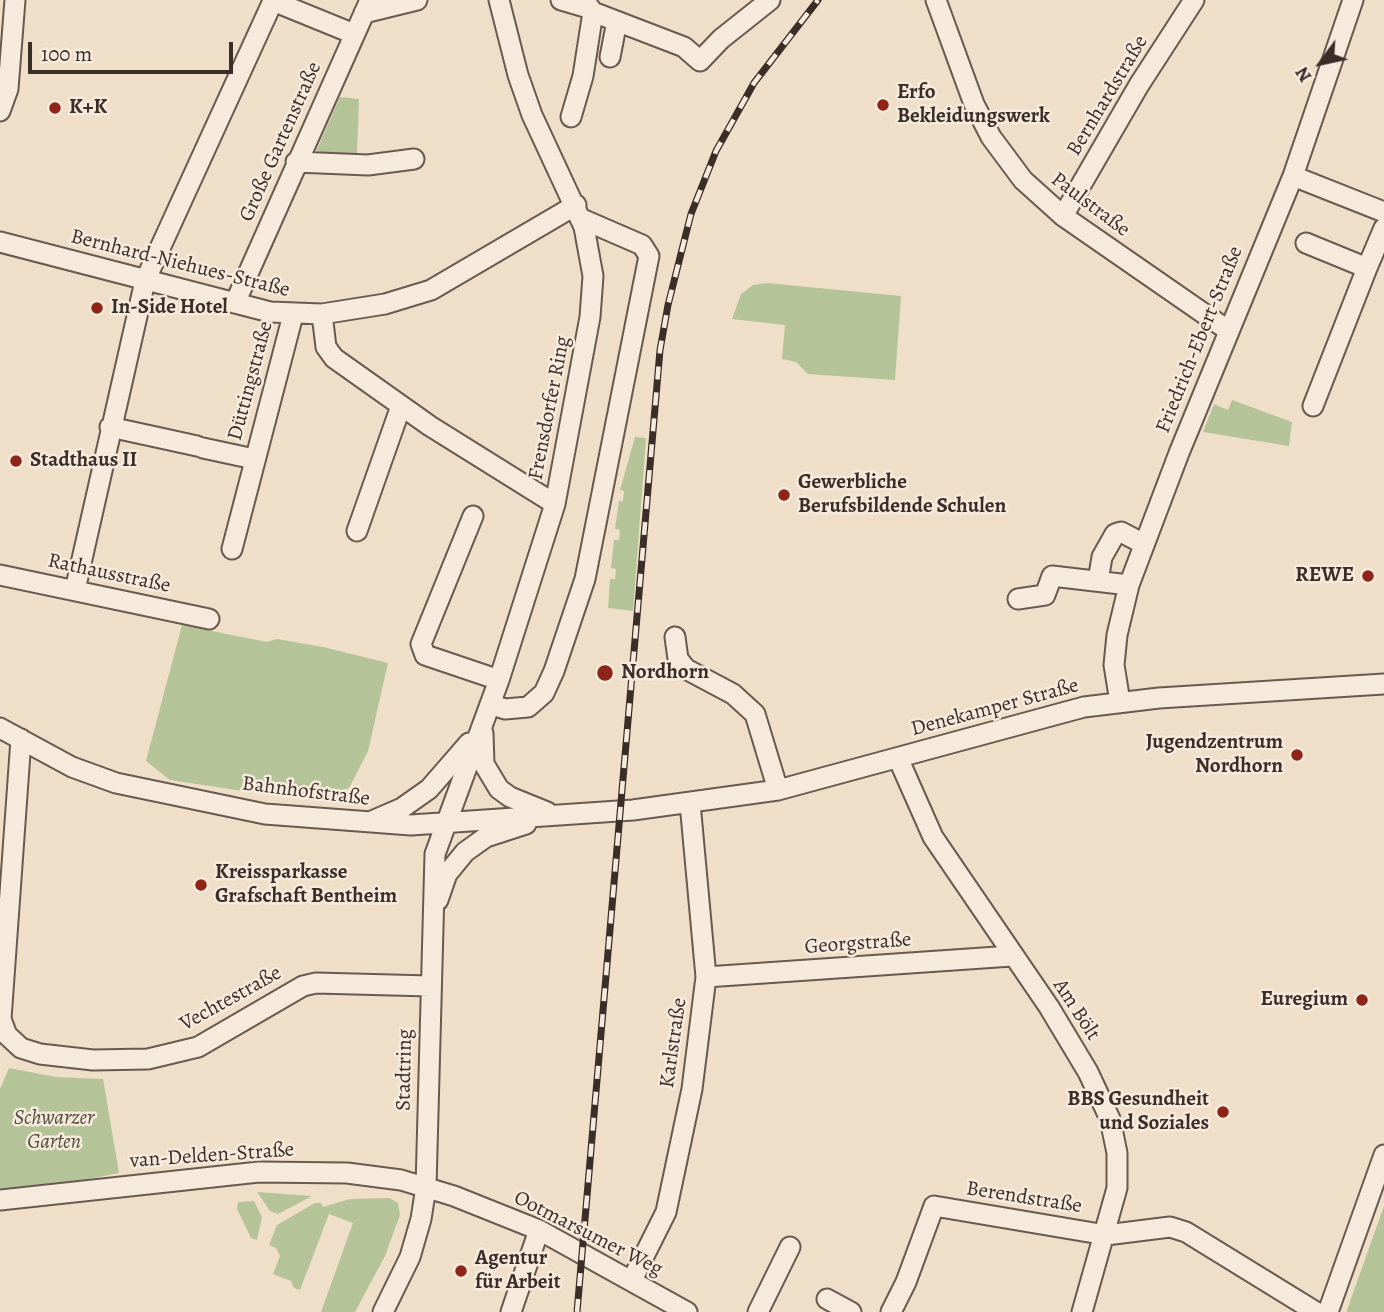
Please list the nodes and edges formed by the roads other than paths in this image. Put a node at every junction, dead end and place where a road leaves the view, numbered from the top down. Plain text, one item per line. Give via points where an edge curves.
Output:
1 (15, 0) edge
2 (417, 0) edge
3 (499, 0) edge
4 (561, 0) edge
5 (770, 0) edge
6 (936, 0) edge
7 (1194, 0) edge
8 (1353, 0) edge
9 (367, 7) edge
10 (588, 7) edge
11 (617, 21) junction
12 (354, 34) junction
13 (610, 57) dead end
14 (0, 111) edge
15 (571, 117) dead end
16 (414, 159) dead end
17 (296, 162) junction
18 (1293, 176) junction
19 (579, 212) junction
20 (1384, 212) edge
21 (1063, 216) junction
22 (1384, 228) edge
23 (0, 242) edge
24 (1306, 243) dead end
25 (1367, 268) junction
26 (145, 281) junction
27 (235, 303) junction
28 (322, 314) junction
29 (293, 315) junction
30 (1229, 331) junction
31 (401, 406) junction
32 (1313, 407) dead end
33 (110, 427) junction
34 (254, 459) junction
35 (555, 504) junction
36 (473, 516) dead end
37 (357, 531) dead end
38 (1144, 544) junction
39 (232, 549) dead end
40 (0, 575) edge
41 (1098, 581) junction
42 (1129, 584) junction
43 (75, 590) junction
44 (1018, 599) dead end
45 (209, 619) dead end
46 (675, 637) dead end
47 (499, 680) junction
48 (1384, 684) edge
49 (1120, 702) junction
50 (490, 704) junction
51 (483, 724) junction
52 (0, 728) edge
53 (21, 739) junction
54 (898, 758) junction
55 (778, 790) junction
56 (690, 803) junction
57 (622, 810) joint
58 (554, 815) junction
59 (368, 822) junction
60 (445, 822) junction
61 (431, 917) junction
62 (1012, 956) junction
63 (706, 977) junction
64 (430, 986) junction
65 (1384, 1155) edge
66 (426, 1187) junction
67 (0, 1200) edge
68 (538, 1230) junction
69 (1106, 1235) junction
70 (790, 1247) dead end
71 (632, 1280) junction
72 (827, 1299) dead end
73 (383, 1312) edge
74 (511, 1312) edge
75 (687, 1312) edge
76 (758, 1312) edge
77 (851, 1312) edge
78 (891, 1312) edge
79 (1082, 1312) edge
80 (1316, 1312) edge
81 (1328, 1312) edge

1 - 14 street via 8,89
2 - 9 street
3 - 19 street, Frensdorfer Ring via 532,115
4 - 10 street
5 - 11 street via 700,61 684,47
6 - 21 street, Paulstraße via 991,137 1038,196
7 - 21 street, Bernhardstraße
8 - 18 street, Friedrich-Ebert-Straße
9 - 12 street, Große Gartenstraße
10 - 11 street
10 - 15 street via 583,76
11 - 13 street
12 - 17 street, Große Gartenstraße
12 - 26 street via 273,1
16 - 17 street via 368,165
17 - 27 street, Große Gartenstraße
18 - 20 street
18 - 30 street, Friedrich-Ebert-Straße
19 - 28 street, Bernhard-Niehues-Straße via 431,290
19 - 35 street, Frensdorfer Ring via 591,259 590,317
19 - 50 street via 642,245 649,257 585,579 554,671 544,693 528,707 505,709
21 - 30 street, Paulstraße
22 - 25 street
23 - 26 street, Bernhard-Niehues-Straße
24 - 25 street
25 - 32 street
26 - 27 street, Bernhard-Niehues-Straße
26 - 33 street
27 - 29 street, Bernhard-Niehues-Straße
28 - 29 street, Bernhard-Niehues-Straße
28 - 31 street via 329,352
29 - 34 street, Düttingstraße
30 - 38 street, Friedrich-Ebert-Straße
31 - 35 street
31 - 37 street
33 - 34 street, Düttingstraße
33 - 43 street
34 - 39 street, Düttingstraße
35 - 47 street, Frensdorfer Ring
36 - 47 street via 421,644 425,655
38 - 41 street via 1122,532 1115,534 1102,557
38 - 42 street, Friedrich-Ebert-Straße
40 - 43 street, Rathausstraße
41 - 42 street
41 - 44 street via 1052,576 1045,595
42 - 49 street, Friedrich-Ebert-Straße via 1116,635 1114,665
43 - 45 street, Rathausstraße
46 - 55 street via 678,659 686,669 733,694 755,714
47 - 50 street, Frensdorfer Ring
48 - 49 street, Denekamper Straße
49 - 54 street, Denekamper Straße via 1056,713
50 - 51 street, Frensdorfer Ring
51 - 58 street via 484,764 495,783 510,797
51 - 59 street via 429,789 402,808
51 - 60 street, Frensdorfer Ring
52 - 53 street, Bahnhofstraße
53 - 59 street, Bahnhofstraße via 72,767 116,783 265,814
53 - 64 street, Vechtestraße via 1,995 1,1019 14,1043 40,1054 148,1059 198,1047 303,986
54 - 55 street, Denekamper Straße
54 - 62 street, Am Bölt via 933,837
55 - 56 street, Denekamper Straße
56 - 57 street, Denekamper Straße
56 - 63 street, Karlstraße
57 - 58 street, Bahnhofstraße
58 - 60 street, Bahnhofstraße
58 - 61 street via 486,837 465,852 447,874
59 - 60 street, Bahnhofstraße
60 - 61 street, Stadtring via 435,855
61 - 64 street, Stadtring
62 - 63 street, Georgstraße
62 - 69 street, Am Bölt via 1088,1072 1110,1119 1117,1153 1117,1188
63 - 71 street, Karlstraße via 692,1089 666,1212
64 - 66 street, Stadtring
65 - 81 street
66 - 67 street, van-Delden-Straße via 347,1173 259,1172
66 - 68 street, Ootmarsumer Weg
66 - 73 street, Stadtring via 410,1257
68 - 71 street, Ootmarsumer Weg
68 - 74 street
69 - 78 street, Berendstraße via 934,1206
69 - 79 street, Am Bölt
69 - 80 street, Berendstraße via 1151,1227 1186,1232
70 - 76 street
71 - 75 street, Ootmarsumer Weg
72 - 77 street

